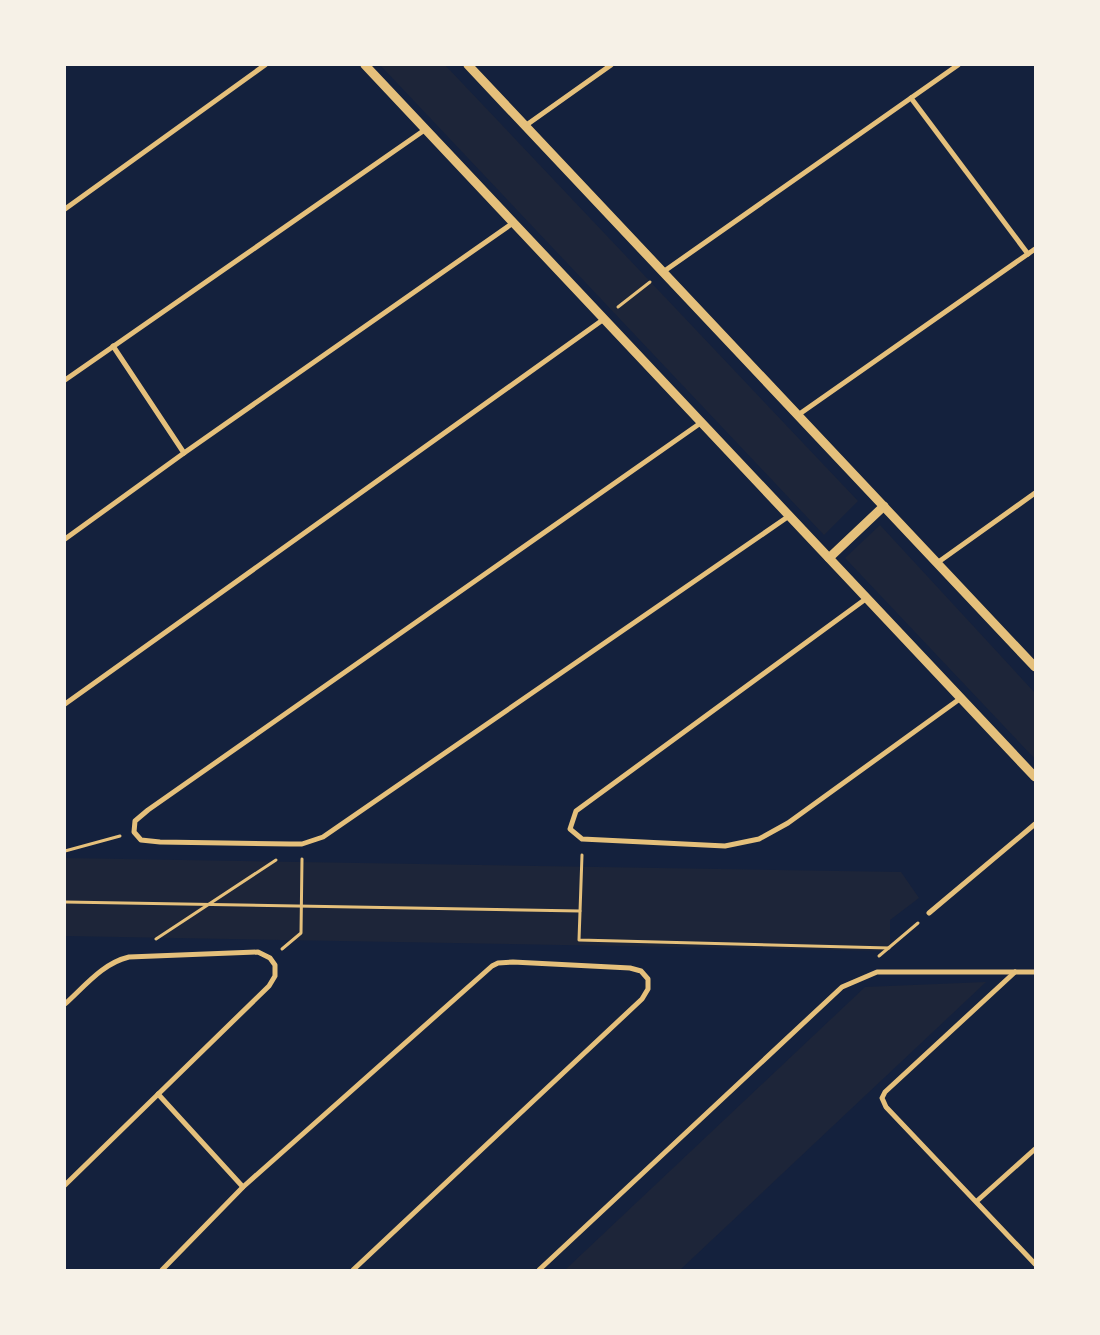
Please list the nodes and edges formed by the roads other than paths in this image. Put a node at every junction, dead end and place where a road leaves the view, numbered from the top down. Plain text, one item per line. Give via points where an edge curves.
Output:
1 (265, 65) edge
2 (365, 65) edge
3 (468, 65) edge
4 (611, 65) edge
5 (958, 65) edge
6 (911, 98) junction
7 (525, 126) junction
8 (426, 129) junction
9 (65, 210) edge
10 (513, 222) junction
11 (1035, 249) edge
12 (1028, 254) junction
13 (663, 272) junction
14 (604, 319) junction
15 (113, 346) junction
16 (65, 380) edge
17 (798, 415) junction
18 (702, 422) junction
19 (184, 454) junction
20 (1035, 493) edge
21 (884, 506) junction
22 (790, 516) junction
23 (65, 540) edge
24 (828, 558) junction
25 (937, 563) junction
26 (867, 598) junction
27 (1035, 666) edge
28 (961, 698) junction
29 (65, 704) edge
30 (1035, 776) edge
31 (1035, 824) edge
32 (929, 913) road end
33 (1015, 972) junction
34 (1035, 972) edge
35 (65, 1004) edge
36 (158, 1094) junction
37 (1035, 1149) edge
38 (65, 1185) edge
39 (243, 1187) junction
40 (977, 1201) junction
41 (1035, 1264) edge
42 (162, 1270) edge
43 (353, 1270) edge
44 (539, 1270) edge

1 - 9 street
2 - 8 street
3 - 7 street
4 - 7 street
5 - 6 street
6 - 12 street
6 - 13 street
7 - 13 street
8 - 10 street
8 - 15 street
10 - 14 street
10 - 19 street
11 - 12 street
12 - 17 street
13 - 17 street
14 - 18 street
14 - 29 street
15 - 16 street
15 - 19 street
17 - 21 street
18 - 22 street
18 - 22 street via 148,810 135,821 134,832 141,840 150,841 302,844 314,841
19 - 23 street
20 - 25 street
21 - 24 street
21 - 25 street
22 - 24 street
24 - 26 street
25 - 27 street
26 - 28 street
26 - 28 street via 576,811 570,829 582,839 725,846 759,839 788,823
28 - 30 street
31 - 32 street
33 - 34 street
33 - 40 street via 882,1098 886,1107
33 - 44 street via 876,972 842,987
35 - 36 street via 104,968 129,957 258,952 270,958 276,965 270,986
36 - 38 street
36 - 39 street
37 - 40 street
39 - 42 street
39 - 43 street via 498,963 641,971 648,979 648,989 642,999
40 - 41 street

